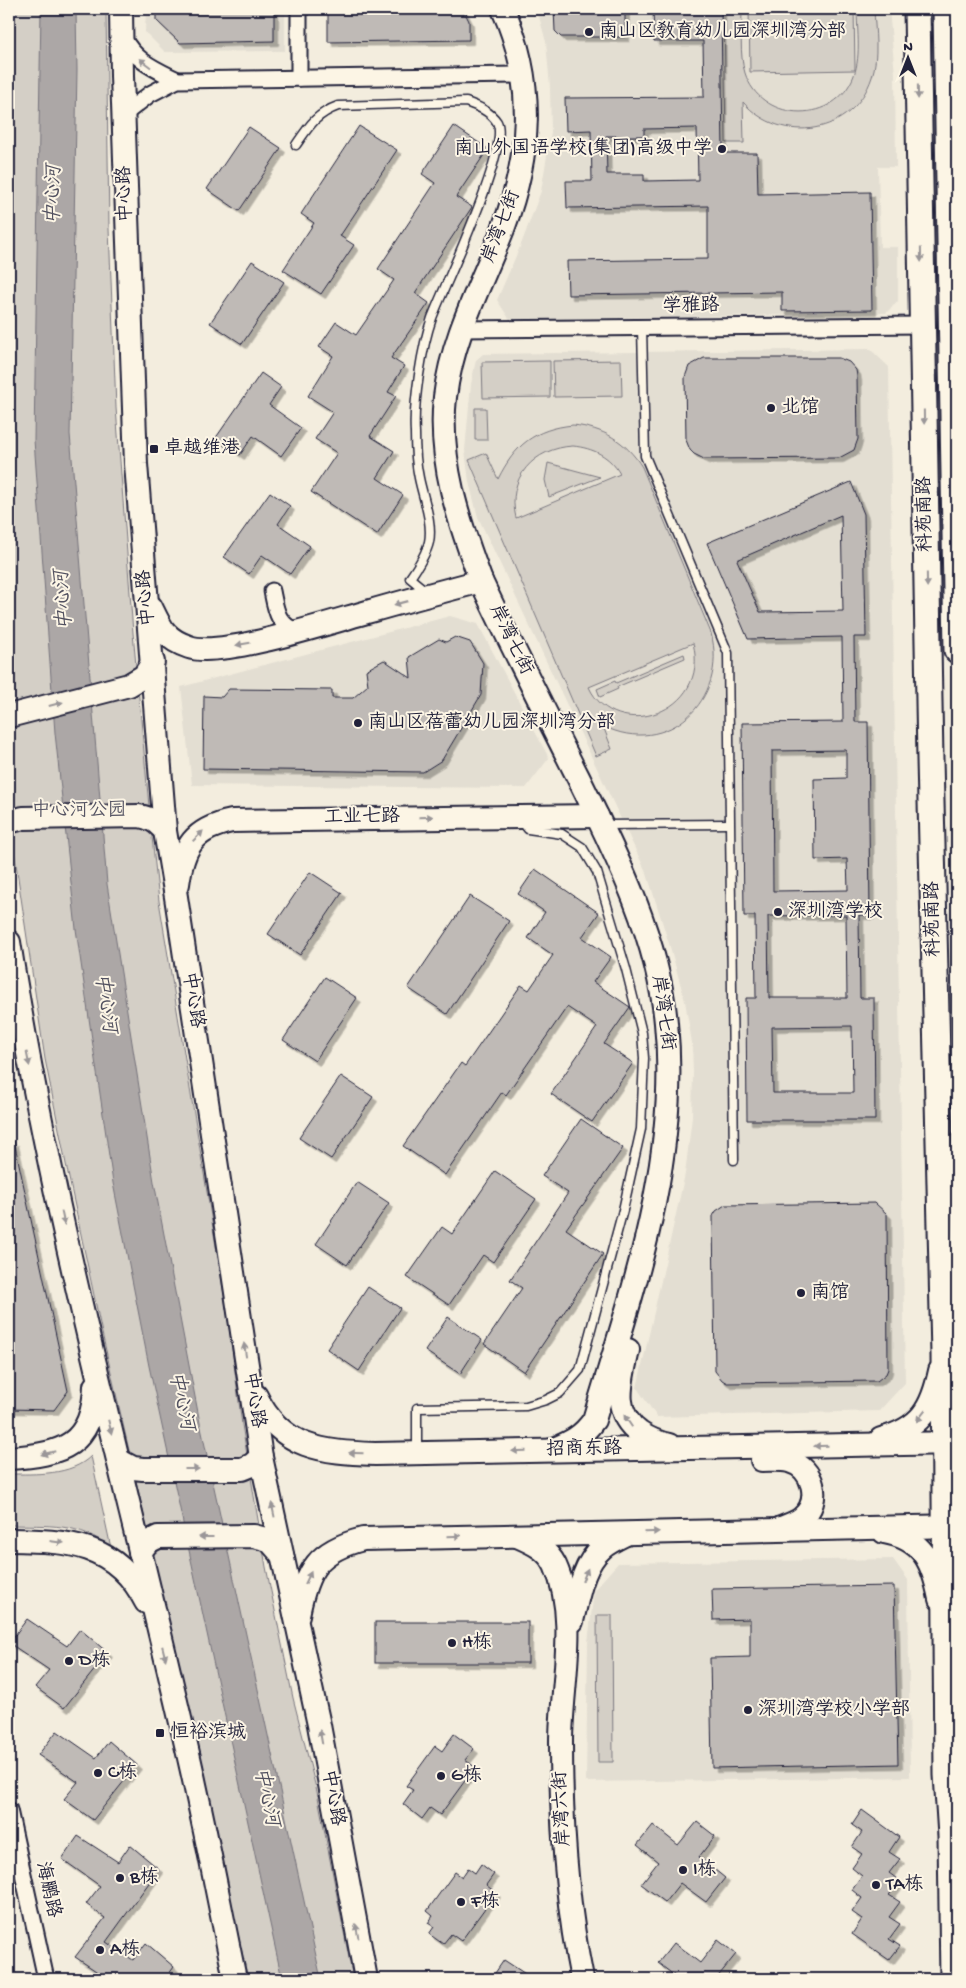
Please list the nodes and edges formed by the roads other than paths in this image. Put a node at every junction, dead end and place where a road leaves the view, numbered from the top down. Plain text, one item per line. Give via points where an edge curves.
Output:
1 (121, 9) edge
2 (299, 9) edge
3 (503, 9) edge
4 (917, 9) edge
5 (946, 9) edge
6 (122, 34) junction
7 (522, 75) junction
8 (299, 78) junction
9 (178, 80) junction
10 (124, 115) junction
11 (296, 145) dead end
12 (923, 325) junction
13 (642, 327) junction
14 (460, 329) junction
15 (481, 581) junction
16 (272, 591) dead end
17 (431, 595) junction
18 (148, 601) junction
19 (298, 632) junction
20 (957, 650) edge
21 (152, 662) junction
22 (9, 716) edge
23 (518, 816) junction
24 (16, 820) edge
25 (599, 820) junction
26 (729, 824) junction
27 (165, 830) junction
28 (176, 897) junction
29 (9, 942) edge
30 (734, 1160) dead end
31 (640, 1264) junction
32 (944, 1355) junction
33 (93, 1357) junction
34 (248, 1375) junction
35 (951, 1443) edge
36 (858, 1445) junction
37 (686, 1448) junction
38 (552, 1450) junction
39 (417, 1452) junction
40 (262, 1457) junction
41 (9, 1458) edge
42 (118, 1460) junction
43 (951, 1526) edge
44 (854, 1527) junction
45 (780, 1529) junction
46 (628, 1533) junction
47 (514, 1534) junction
48 (9, 1540) edge
49 (140, 1552) junction
50 (282, 1555) junction
51 (945, 1625) junction
52 (158, 1626) junction
53 (296, 1626) junction
54 (567, 1639) junction
55 (9, 1810) edge
56 (46, 1979) edge
57 (235, 1979) edge
58 (366, 1979) edge
59 (582, 1979) edge
60 (953, 1979) edge

1 - 6 street, 中心路
2 - 8 street
3 - 7 street, 岸湾七街
4 -> 12 main road, 科苑南路
5 - 20 main road, 科苑南路
9 -> 6 street via 145,64 128,47
6 - 10 street, 中心路
7 - 8 street
7 - 14 street, 岸湾七街 via 526,111 521,173 502,231
8 - 9 street
9 - 10 street via 150,94
10 - 18 street, 中心路 via 136,464
11 - 17 lane via 323,111 338,106 466,102 478,106 498,123 500,136 483,197 432,319 420,370 414,431 418,477 430,534 419,565 410,578
12 - 13 street, 学雅路
12 -> 32 main road, 科苑南路
13 - 14 street, 学雅路
13 - 26 lane via 645,456 728,652
14 - 15 street, 岸湾七街 via 445,397 445,449 454,502
15 - 17 street
15 - 25 street, 岸湾七街
16 - 19 street via 282,623
17 -> 19 street
19 -> 18 street via 213,649 191,648 171,640
18 - 21 street, 中心路
22 -> 21 street via 129,685 144,676
21 - 27 street, 中心路
23 - 25 street, 工业七路
28 -> 23 street, 工业七路 via 187,848 206,829 232,820
23 - 39 lane via 528,829 562,834 582,847 597,872 642,1033 641,1129 580,1370 560,1393 526,1406 417,1408
24 - 27 street via 139,816 149,818
25 - 26 lane
25 - 31 street, 岸湾七街 via 649,942 666,1024 669,1088 664,1139
26 - 30 lane
27 - 28 street, 中心路
34 -> 28 street, 中心路
29 -> 33 street via 27,1053
37 -> 31 street via 647,1438 632,1428 622,1410 622,1377
31 - 38 street via 594,1420 585,1432
32 - 35 main road, 科苑南路
32 -> 36 street via 932,1401 918,1421 895,1435
33 -> 41 street via 94,1407 89,1423 78,1438 48,1454
33 -> 42 street
39 -> 34 street, 招商东路 via 338,1452 301,1443 269,1418
34 - 40 street, 中心路
35 - 36 street, 招商东路
35 - 43 main road, 科苑南路
36 -> 37 street, 招商东路
37 - 38 street, 招商东路
37 - 45 street via 730,1460 788,1461 803,1468 812,1483 812,1502 802,1518
38 -> 39 street, 招商东路
42 -> 40 street via 143,1469 242,1469
50 -> 40 street, 中心路
42 - 49 street
43 - 44 street
43 - 51 main road, 科苑南路
44 - 45 street
44 - 51 street via 894,1534 912,1540 921,1549 936,1577
46 -> 45 street
46 - 47 street
54 -> 46 street via 581,1585 592,1558 603,1547
53 -> 47 street via 303,1588 313,1568 342,1544 385,1537
47 - 54 street via 540,1546 554,1564 564,1596
48 -> 52 street via 77,1544 100,1553 122,1569 139,1589
50 -> 49 street via 269,1540 254,1536 158,1537 148,1542
49 - 52 street
50 - 53 street, 中心路
51 - 60 main road, 科苑南路
52 -> 57 street via 188,1750
58 -> 53 street, 中心路 via 319,1725
54 - 59 street, 岸湾六街 via 561,1739 562,1806 574,1938
55 - 56 street, 海鹏路

